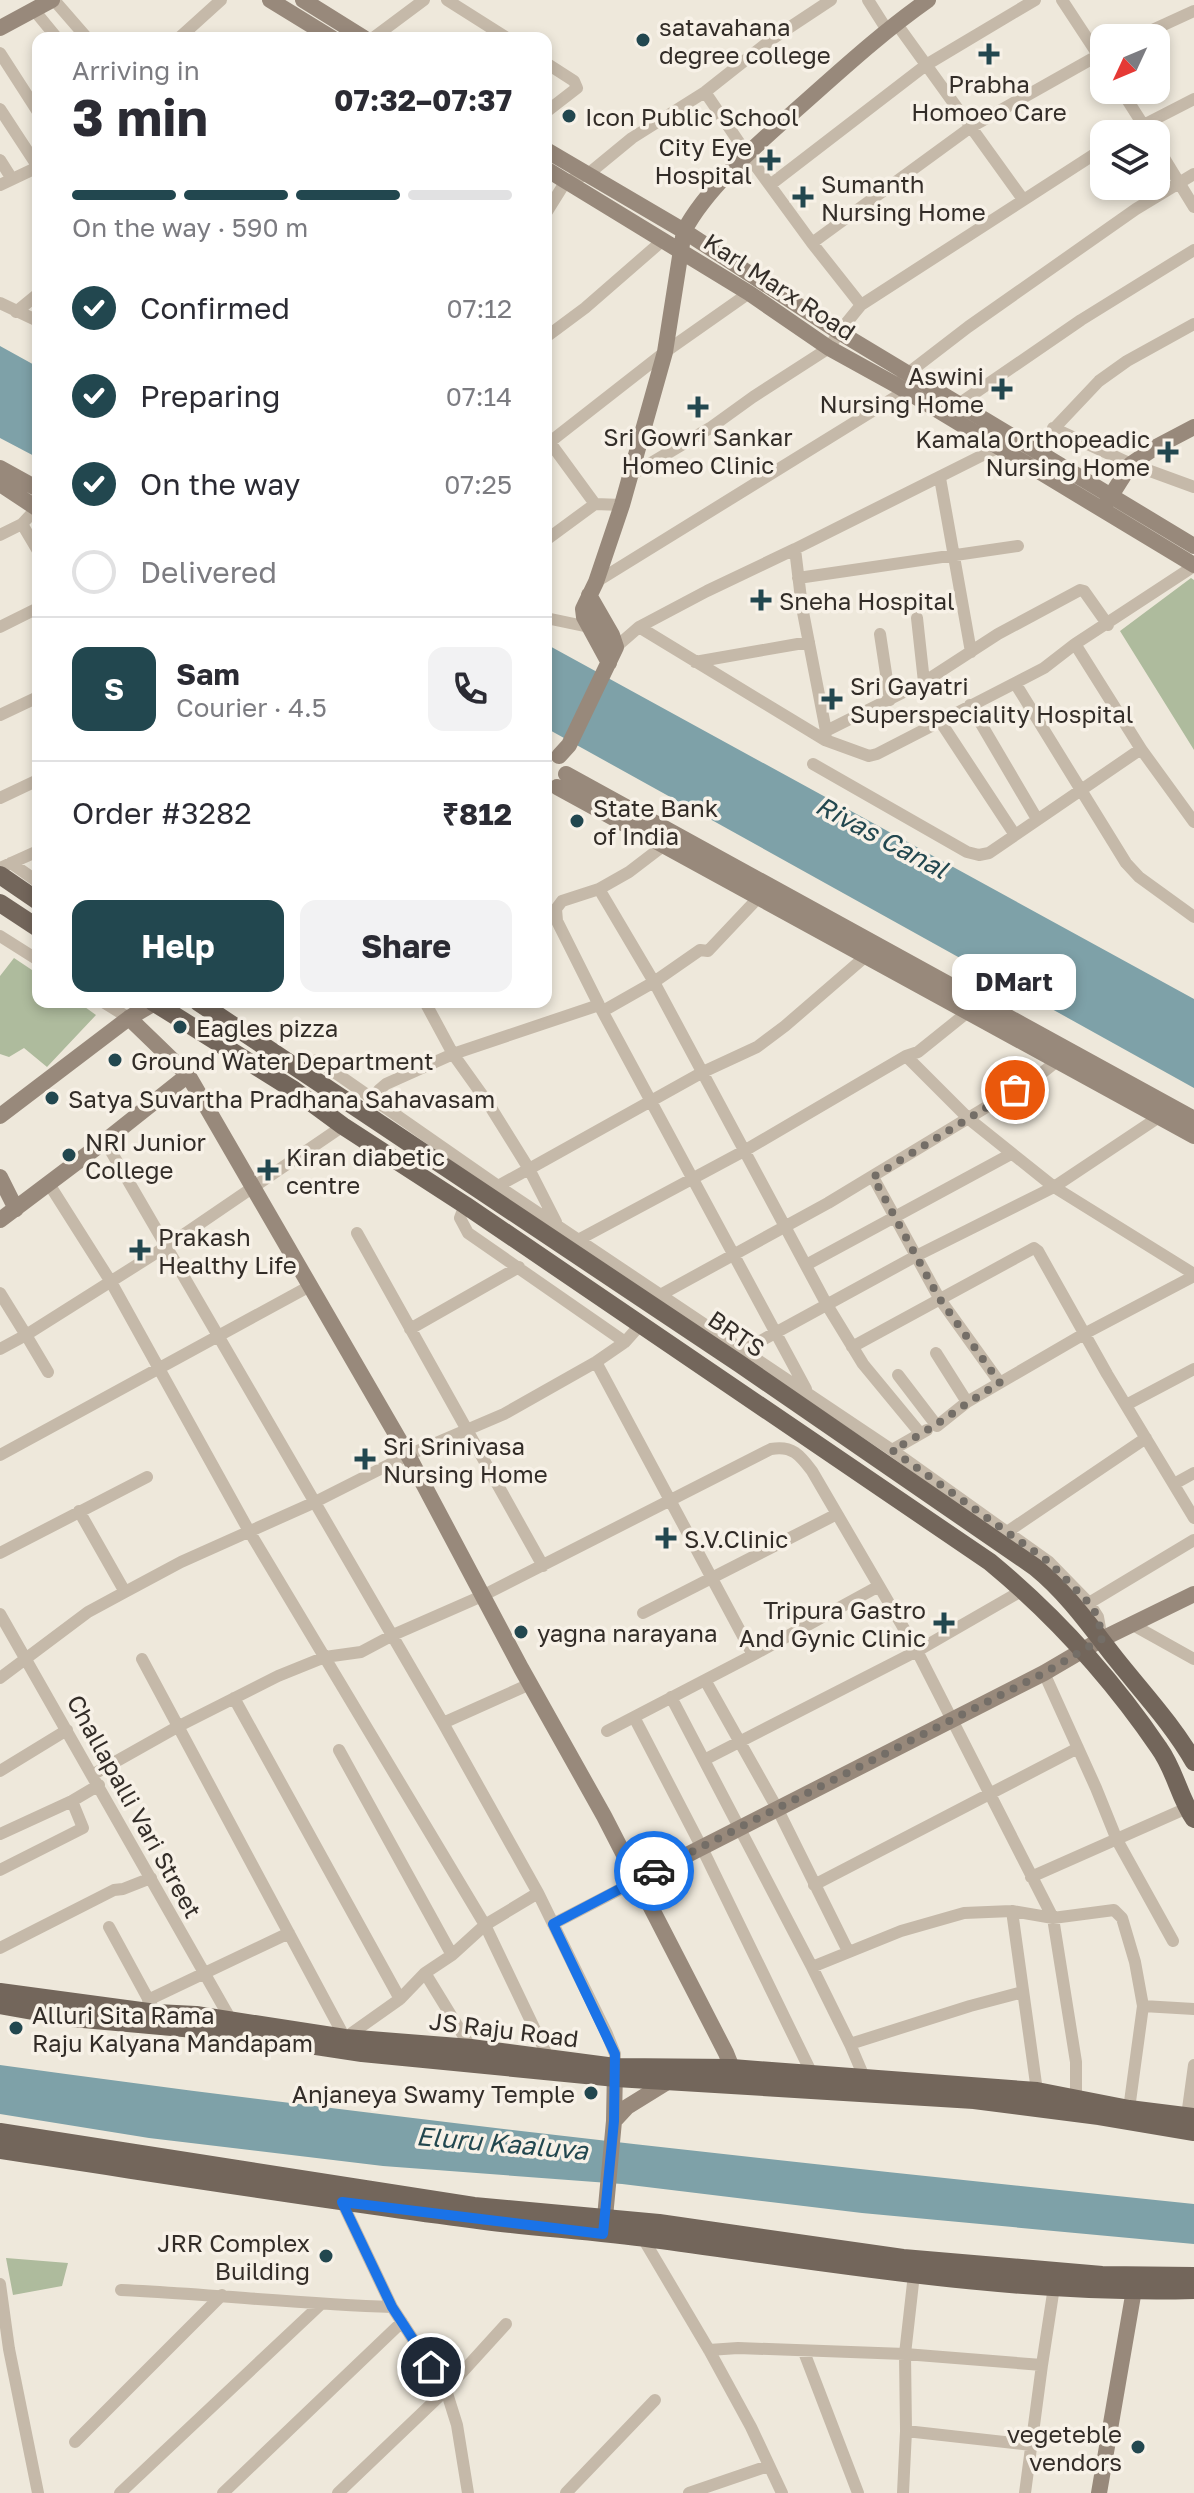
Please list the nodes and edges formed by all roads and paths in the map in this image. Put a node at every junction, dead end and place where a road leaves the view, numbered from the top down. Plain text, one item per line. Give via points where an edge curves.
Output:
1 (53, 0) edge
2 (221, 0) edge
3 (270, 0) edge
4 (303, 0) edge
5 (424, 0) edge
6 (447, 0) edge
7 (831, 0) edge
8 (868, 0) edge
9 (928, 0) edge
10 (1035, 0) edge
11 (1062, 0) edge
12 (34, 10) junction
13 (1194, 11) edge
14 (1166, 24) edge
15 (891, 26) junction
16 (0, 28) edge
17 (52, 32) edge
18 (82, 32) edge
19 (186, 32) edge
20 (316, 32) edge
21 (354, 32) edge
22 (381, 32) edge
23 (498, 32) edge
24 (1090, 40) edge
25 (0, 53) edge
26 (1090, 63) edge
27 (927, 66) junction
28 (552, 67) edge
29 (705, 92) junction
30 (1194, 99) edge
31 (32, 103) edge
32 (552, 107) edge
33 (0, 109) edge
34 (1160, 120) edge
35 (971, 127) junction
36 (552, 154) edge
37 (747, 154) junction
38 (1090, 157) edge
39 (32, 158) edge
40 (0, 160) edge
41 (1170, 167) edge
42 (32, 170) edge
43 (552, 173) edge
44 (1194, 174) edge
45 (587, 175) junction
46 (566, 181) junction
47 (1179, 181) junction
48 (6, 182) edge
49 (770, 185) junction
50 (1022, 198) junction
51 (552, 203) edge
52 (1194, 207) edge
53 (684, 231) junction
54 (662, 241) junction
55 (812, 243) junction
56 (1194, 250) edge
57 (682, 251) junction
58 (749, 293) junction
59 (32, 299) edge
60 (0, 303) edge
61 (861, 305) junction
62 (16, 312) junction
63 (32, 319) edge
64 (1194, 324) edge
65 (839, 332) junction
66 (552, 333) edge
67 (829, 348) junction
68 (665, 352) junction
69 (903, 383) junction
70 (958, 404) junction
71 (944, 415) junction
72 (1194, 427) edge
73 (1053, 428) junction
74 (552, 438) edge
75 (552, 448) edge
76 (997, 448) junction
77 (1033, 450) junction
78 (1022, 463) junction
79 (1131, 464) junction
80 (0, 468) edge
81 (631, 475) junction
82 (940, 478) junction
83 (0, 484) edge
84 (32, 486) edge
85 (1194, 487) edge
86 (1110, 495) junction
87 (32, 504) edge
88 (595, 504) junction
89 (622, 505) junction
90 (1102, 511) junction
91 (32, 514) edge
92 (22, 524) junction
93 (0, 535) edge
94 (552, 536) edge
95 (32, 541) edge
96 (1018, 546) dead end
97 (1194, 546) edge
98 (795, 549) junction
99 (954, 555) junction
100 (1194, 566) edge
101 (798, 578) junction
102 (593, 588) junction
103 (32, 611) edge
104 (917, 618) dead end
105 (552, 620) edge
106 (1108, 625) junction
107 (0, 627) edge
108 (589, 627) junction
109 (639, 627) junction
110 (880, 634) dead end
111 (809, 642) junction
112 (1075, 644) junction
113 (971, 652) junction
114 (610, 660) junction
115 (695, 662) junction
116 (924, 682) junction
117 (1015, 683) junction
118 (32, 700) edge
119 (890, 700) junction
120 (970, 705) junction
121 (0, 715) edge
122 (940, 721) junction
123 (826, 736) junction
124 (1141, 749) junction
125 (558, 751) edge
126 (813, 764) dead end
127 (32, 783) edge
128 (556, 784) edge
129 (1079, 790) junction
130 (0, 798) edge
131 (1037, 819) junction
132 (1194, 822) edge
133 (1015, 835) junction
134 (663, 846) junction
135 (32, 854) edge
136 (4, 869) edge
137 (32, 880) edge
138 (599, 889) junction
139 (32, 895) edge
140 (759, 897) junction
141 (0, 903) edge
142 (1194, 917) edge
143 (32, 924) edge
144 (561, 932) junction
145 (0, 936) edge
146 (552, 936) edge
147 (32, 956) edge
148 (866, 956) junction
149 (654, 982) junction
150 (113, 1008) edge
151 (152, 1008) edge
152 (164, 1008) edge
153 (208, 1008) edge
154 (428, 1008) edge
155 (601, 1008) junction
156 (969, 1011) junction
157 (129, 1018) junction
158 (453, 1054) junction
159 (906, 1056) junction
160 (1063, 1056) junction
161 (317, 1060) dead end
162 (703, 1072) junction
163 (188, 1075) junction
164 (375, 1099) junction
165 (651, 1101) junction
166 (0, 1116) edge
167 (1159, 1117) junction
168 (969, 1119) junction
169 (1194, 1119) edge
170 (343, 1126) junction
171 (1194, 1136) edge
172 (105, 1141) junction
173 (744, 1151) junction
174 (1011, 1154) junction
175 (529, 1169) junction
176 (0, 1177) edge
177 (873, 1177) junction
178 (694, 1178) junction
179 (49, 1184) junction
180 (498, 1186) junction
181 (1054, 1187) junction
182 (254, 1188) junction
183 (465, 1205) junction
184 (16, 1209) junction
185 (896, 1217) junction
186 (0, 1220) edge
187 (558, 1225) junction
188 (786, 1227) junction
189 (357, 1233) dead end
190 (578, 1240) junction
191 (167, 1246) junction
192 (735, 1255) junction
193 (916, 1256) junction
194 (806, 1265) junction
195 (519, 1267) junction
196 (1194, 1275) edge
197 (111, 1282) junction
198 (310, 1286) junction
199 (0, 1293) edge
200 (662, 1294) junction
201 (939, 1298) junction
202 (827, 1305) junction
203 (641, 1324) junction
204 (410, 1329) junction
205 (776, 1333) junction
206 (1084, 1334) junction
207 (26, 1335) junction
208 (220, 1337) junction
209 (625, 1342) junction
210 (852, 1347) junction
211 (0, 1349) edge
212 (744, 1350) junction
213 (936, 1353) dead end
214 (596, 1362) junction
215 (161, 1369) junction
216 (1194, 1369) edge
217 (48, 1372) dead end
218 (898, 1375) dead end
219 (1000, 1383) junction
220 (808, 1394) junction
221 (967, 1402) junction
222 (1126, 1405) junction
223 (937, 1426) junction
224 (467, 1431) junction
225 (920, 1433) junction
226 (1146, 1438) junction
227 (892, 1450) junction
228 (0, 1455) edge
229 (408, 1455) junction
230 (1194, 1473) edge
231 (147, 1477) dead end
232 (1174, 1484) junction
233 (670, 1499) junction
234 (313, 1503) junction
235 (79, 1511) junction
236 (837, 1514) junction
237 (1194, 1518) edge
238 (249, 1531) junction
239 (1007, 1532) junction
240 (1194, 1540) edge
241 (0, 1553) edge
242 (543, 1566) junction
243 (712, 1579) junction
244 (879, 1586) junction
245 (1023, 1590) junction
246 (125, 1592) junction
247 (1194, 1594) edge
248 (482, 1596) junction
249 (1089, 1603) junction
250 (643, 1613) dead end
251 (0, 1614) edge
252 (1133, 1625) junction
253 (393, 1635) junction
254 (1102, 1639) junction
255 (917, 1651) junction
256 (1080, 1651) junction
257 (753, 1655) junction
258 (325, 1657) junction
259 (26, 1659) junction
260 (142, 1659) dead end
261 (1194, 1659) edge
262 (1044, 1673) junction
263 (0, 1678) edge
264 (705, 1680) junction
265 (530, 1684) junction
266 (671, 1697) junction
267 (234, 1698) junction
268 (634, 1717) junction
269 (951, 1720) junction
270 (443, 1723) junction
271 (179, 1726) junction
272 (67, 1730) junction
273 (607, 1731) dead end
274 (740, 1741) junction
275 (1078, 1748) junction
276 (339, 1750) dead end
277 (704, 1760) junction
278 (1194, 1762) edge
279 (0, 1771) edge
280 (96, 1780) junction
281 (989, 1792) junction
282 (72, 1801) junction
283 (778, 1810) junction
284 (1190, 1814) edge
285 (739, 1829) junction
286 (0, 1834) edge
287 (1117, 1840) junction
288 (701, 1846) junction
289 (0, 1870) edge
290 (1031, 1877) junction
291 (151, 1878) junction
292 (636, 1881) junction
293 (814, 1885) junction
294 (538, 1893) junction
295 (1012, 1911) junction
296 (1053, 1918) junction
297 (553, 1924) junction
298 (485, 1925) junction
299 (109, 1927) dead end
300 (289, 1933) junction
301 (1173, 1941) dead end
302 (0, 1948) edge
303 (848, 1951) junction
304 (452, 1955) junction
305 (812, 1967) junction
306 (425, 1973) junction
307 (205, 1975) junction
308 (0, 1992) edge
309 (1023, 1992) junction
310 (400, 1999) junction
311 (0, 2005) edge
312 (152, 2006) junction
313 (1143, 2006) junction
314 (1194, 2009) edge
315 (231, 2020) junction
316 (345, 2038) junction
317 (850, 2044) junction
318 (471, 2048) junction
319 (548, 2057) junction
320 (1194, 2065) edge
321 (615, 2072) junction
322 (812, 2074) junction
323 (732, 2077) junction
324 (864, 2077) junction
325 (669, 2081) junction
326 (1037, 2091) junction
327 (1076, 2097) junction
328 (1129, 2109) junction
329 (614, 2121) junction
330 (1192, 2122) edge
331 (0, 2132) edge
332 (0, 2150) edge
333 (342, 2202) junction
334 (604, 2226) junction
335 (639, 2229) junction
336 (914, 2274) junction
337 (1194, 2276) edge
338 (0, 2284) edge
339 (1135, 2284) junction
340 (1054, 2287) junction
341 (121, 2290) dead end
342 (1194, 2290) edge
343 (222, 2295) junction
344 (320, 2305) junction
345 (392, 2307) junction
346 (402, 2322) junction
347 (506, 2324) dead end
348 (4, 2350) edge
349 (709, 2350) junction
350 (804, 2352) junction
351 (905, 2354) junction
352 (1042, 2365) junction
353 (446, 2390) junction
354 (655, 2400) dead end
355 (906, 2431) junction
356 (75, 2442) dead end
357 (1031, 2445) junction
358 (768, 2466) junction
359 (464, 2491) edge
360 (38, 2493) edge
361 (120, 2493) edge
362 (223, 2493) edge
363 (338, 2493) edge
364 (566, 2493) edge
365 (689, 2493) edge
366 (782, 2493) edge
367 (858, 2493) edge
368 (903, 2493) edge
369 (1025, 2493) edge
370 (1099, 2493) edge

1 - 12 street
1 - 18 street
2 - 19 street
3 - 20 street
4 - 21 street
5 - 22 street
6 - 23 street
7 - 29 street
8 - 15 street
9 - 15 street
10 - 27 street
11 - 24 street
12 - 16 street
12 - 17 street
13 - 14 street
15 - 27 street
15 - 37 street
25 - 31 street
26 - 35 street
27 - 35 street
27 - 49 street
28 - 32 street via 577,88
29 - 37 street
29 - 45 street via 632,138
30 - 34 street
33 - 39 street
35 - 50 street
35 - 55 street
36 - 45 street, Karl Marx Road
37 - 49 street
37 - 53 street
38 - 50 street
40 - 48 street
41 - 47 street
42 - 48 street
43 - 46 street, Karl Marx Road
44 - 47 street
45 - 46 street
45 - 53 street, Karl Marx Road
46 - 51 street
46 - 54 street, Karl Marx Road
47 - 52 street
47 - 69 street via 1024,287
49 - 55 street
50 - 61 street
53 - 57 street
53 - 65 street, Karl Marx Road
54 - 57 street, Karl Marx Road
54 - 66 street
55 - 61 street
56 - 70 street
57 - 58 street, Karl Marx Road
57 - 68 street
58 - 67 street, Karl Marx Road
58 - 68 street
59 - 62 street
60 - 62 street
61 - 65 street
62 - 63 street
64 - 73 street via 1099,381
65 - 67 street
65 - 69 street, Karl Marx Road
67 - 69 street, Karl Marx Road
67 - 81 street
68 - 74 street
68 - 81 street
69 - 70 street, Karl Marx Road
69 - 71 street, Karl Marx Road
69 - 102 street
70 - 71 street
70 - 77 street, Karl Marx Road
71 - 76 street, Karl Marx Road
72 - 79 street
73 - 77 street
73 - 79 street
75 - 88 street
76 - 78 street, Karl Marx Road
76 - 82 street
77 - 78 street
77 - 86 street, Karl Marx Road
78 - 90 street, Karl Marx Road
79 - 85 street
79 - 86 street
80 - 84 street
81 - 89 street
82 - 98 street
82 - 99 street
83 - 87 street
86 - 90 street
86 - 97 street, Karl Marx Road
88 - 89 street
88 - 94 street
89 - 102 street
90 - 100 street, Karl Marx Road
91 - 92 street
92 - 93 street
92 - 95 street
96 - 99 street
98 - 101 street
98 - 109 street
99 - 101 street
99 - 113 street
100 - 106 street
101 - 111 street
102 - 108 street via 583,609
102 - 114 street via 612,635
103 - 107 street
104 - 116 street
105 - 108 street
106 - 112 street
106 - 113 street via 1080,590
108 - 114 street
109 - 114 street
109 - 115 street
110 - 119 street
111 - 115 street
111 - 123 street
112 - 117 street
112 - 124 street
113 - 116 street
114 - 125 street
115 - 123 street
116 - 119 street
117 - 120 street
117 - 129 street
118 - 121 street
119 - 123 street
120 - 122 street
120 - 131 street
122 - 123 street via 869,756
122 - 133 street
124 - 129 street
124 - 132 street
125 - 128 street via 565,764
126 - 133 street via 967,852 989,853
127 - 130 street
128 - 134 street
128 - 160 street via 673,831
129 - 131 street
129 - 142 street via 1126,863
131 - 133 street
134 - 138 street
134 - 140 street
135 - 136 street
136 - 137 street
136 - 139 main road
138 - 144 street via 562,901 556,909
138 - 149 street
140 - 148 street
140 - 149 street via 708,951 700,950
141 - 143 main road
144 - 146 street
144 - 155 street
145 - 147 street
148 - 156 street
148 - 162 street via 757,1047
149 - 155 street
149 - 162 street
150 - 157 street
151 - 157 street
152 - 170 main road
153 - 254 main road, BRTS via 987,1532 1051,1580
154 - 158 street
155 - 158 street
155 - 165 street
156 - 159 street
156 - 160 street
157 - 163 street
157 - 166 street
158 - 164 street via 386,1084
158 - 175 street
159 - 168 street
159 - 173 street
160 - 167 street
160 - 168 street
160 - 169 street
161 - 164 street
162 - 165 street
162 - 173 street
163 - 172 street
163 - 182 street
164 - 180 street
165 - 175 street
165 - 178 street
167 - 171 street
167 - 181 street
168 - 174 street
168 - 177 street
170 - 182 street
170 - 183 main road
172 - 179 street
172 - 191 street
173 - 178 street
173 - 188 street
174 - 181 street
174 - 185 street
175 - 180 street
175 - 187 street
176 - 184 street
177 - 185 street
177 - 188 street
178 - 190 street
178 - 192 street
179 - 184 street
179 - 197 street
180 - 187 street
181 - 193 street
181 - 196 street
182 - 191 street
182 - 198 street
183 - 195 street via 460,1218 468,1233
183 - 203 main road
184 - 186 street
185 - 193 street
185 - 194 street
187 - 190 street
188 - 192 street
188 - 194 street
189 - 204 street
190 - 200 street
191 - 197 street
191 - 208 street
192 - 200 street
192 - 205 street
193 - 201 street
193 - 202 street
194 - 202 street
195 - 204 street
195 - 209 street
196 - 206 street
197 - 207 street
197 - 215 street
198 - 208 street
198 - 229 street
199 - 207 street
200 - 212 street
201 - 206 street via 1034,1248
201 - 210 street
201 - 219 street
202 - 205 street
202 - 210 street
203 - 209 street
203 - 245 main road via 974,1551
204 - 224 street
205 - 212 street
205 - 220 street
206 - 219 street
206 - 222 street
207 - 211 street
207 - 217 street
208 - 215 street
208 - 234 street
209 - 214 street
210 - 225 street
212 - 220 street
213 - 221 street
214 - 224 street
214 - 233 street
215 - 228 street
215 - 238 street
216 - 222 street
218 - 223 street
219 - 221 street
220 - 227 street
221 - 223 street
222 - 226 street
223 - 225 street
224 - 229 street
224 - 242 street
225 - 227 street
226 - 232 street
226 - 239 street
227 - 239 street
229 - 234 street
229 - 248 street
230 - 232 street
231 - 235 street
232 - 237 street
233 - 236 street via 781,1447 800,1456
233 - 242 street
233 - 243 street
234 - 238 street
234 - 253 street
235 - 241 street
235 - 246 street
236 - 243 street
236 - 244 street
238 - 246 street
238 - 258 street
239 - 249 street via 1049,1562
240 - 249 street
242 - 248 street
243 - 250 street
243 - 257 street
244 - 255 street
244 - 257 street
245 - 255 street
245 - 256 main road
246 - 259 street via 88,1612
247 - 252 street
248 - 253 street
248 - 265 street
249 - 254 street
251 - 259 street, Challapalli Vari Street
252 - 254 street
252 - 261 street
253 - 258 street via 361,1652
253 - 270 street
254 - 256 street
254 - 278 main road, BRTS
255 - 269 street
255 - 274 street
256 - 262 street
256 - 284 main road via 1160,1748
257 - 264 street
258 - 267 street
258 - 298 street
259 - 263 street
259 - 272 street, Challapalli Vari Street
260 - 271 street
262 - 269 street
262 - 275 street
264 - 266 street
264 - 274 street
265 - 270 street
265 - 292 street
266 - 268 street
266 - 277 street
267 - 271 street
267 - 310 street
268 - 273 street
268 - 288 street
269 - 281 street
269 - 283 street
270 - 294 street
271 - 280 street
271 - 300 street
272 - 279 street
272 - 280 street, Challapalli Vari Street
274 - 277 street
274 - 283 street
275 - 281 street
275 - 287 street
276 - 304 street
277 - 285 street
280 - 282 street
280 - 291 street, Challapalli Vari Street
281 - 290 street
281 - 293 street
282 - 286 street
282 - 289 street via 83,1828
283 - 285 street
283 - 293 street
284 - 287 street
285 - 288 street
285 - 305 street
287 - 290 street
287 - 301 street
288 - 292 street
288 - 322 street
290 - 296 street
291 - 302 street via 114,1890
291 - 307 street, Challapalli Vari Street
292 - 297 street
292 - 323 street via 726,2053
293 - 303 street
294 - 297 street
294 - 298 street
295 - 296 street
295 - 303 street via 944,1917
295 - 309 street
296 - 313 street via 1114,1910 1122,1918
296 - 327 street via 1076,2062
297 - 321 street via 607,2034
298 - 304 street
298 - 319 street
299 - 312 street
300 - 307 street
300 - 316 street
303 - 305 street
304 - 306 street
305 - 317 street
306 - 310 street
306 - 318 street
307 - 312 street
307 - 315 street, Challapalli Vari Street
308 - 312 main road, JS Raju Road
309 - 317 street
309 - 326 street
310 - 316 street
311 - 321 main road, JS Raju Road via 362,2053
312 - 315 main road, JS Raju Road
313 - 314 street
313 - 328 street
315 - 316 main road, JS Raju Road
316 - 318 main road, JS Raju Road
317 - 324 street
318 - 319 main road, JS Raju Road
319 - 321 main road, JS Raju Road
320 - 330 street
321 - 323 main road, JS Raju Road
321 - 325 main road, JS Raju Road
321 - 329 street
322 - 323 main road, JS Raju Road
322 - 324 main road, JS Raju Road
323 - 325 main road, JS Raju Road
323 - 330 main road, JS Raju Road
324 - 326 main road, JS Raju Road
325 - 329 street
326 - 327 main road, JS Raju Road
327 - 328 main road, JS Raju Road
328 - 330 main road, JS Raju Road
329 - 334 street
331 - 334 main road
332 - 333 main road
333 - 334 main road
333 - 345 street
334 - 335 main road
335 - 336 main road
335 - 339 main road
335 - 349 street
336 - 340 main road
336 - 351 street
337 - 339 main road
338 - 348 street
339 - 340 main road
339 - 342 main road
339 - 370 street
340 - 352 street
341 - 343 street
343 - 344 street
343 - 356 street
344 - 345 street
344 - 361 street
345 - 346 street
346 - 353 street
346 - 362 street
347 - 353 street
348 - 360 street
349 - 350 street
349 - 358 street
350 - 351 street
350 - 367 street
351 - 352 street
351 - 355 street
352 - 357 street
353 - 359 street via 457,2425
353 - 363 street
354 - 364 street
355 - 357 street
355 - 368 street
357 - 369 street
358 - 365 street
358 - 366 street

